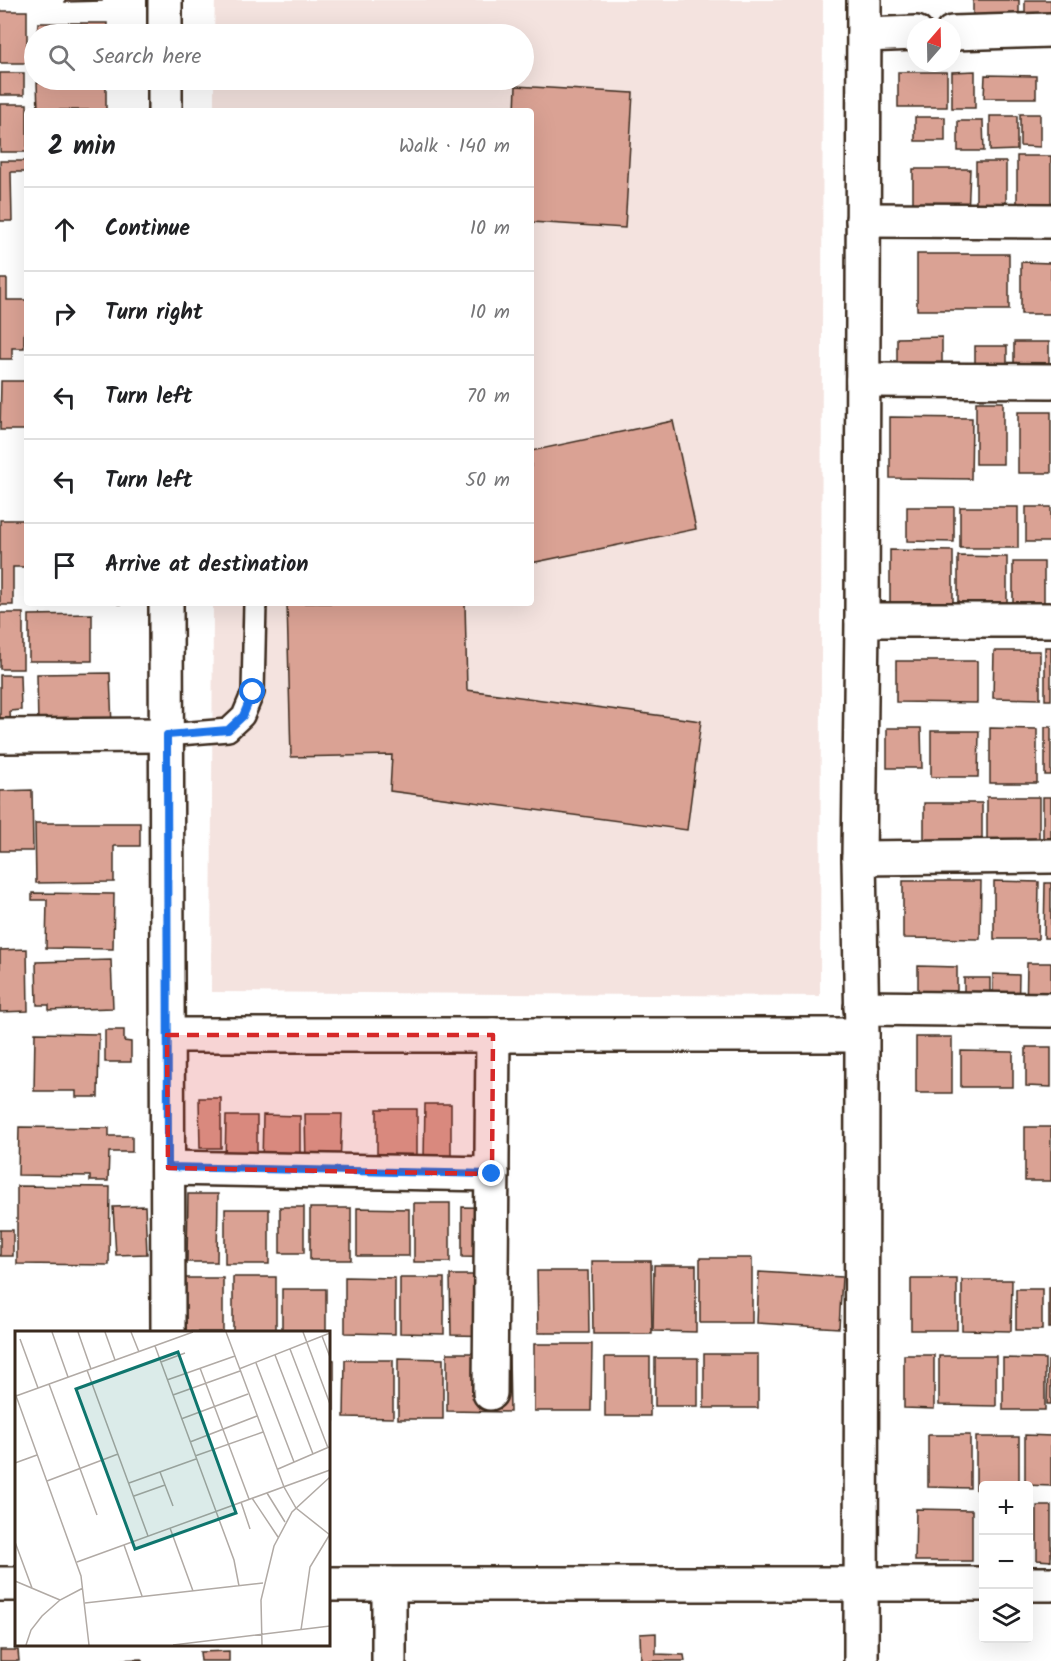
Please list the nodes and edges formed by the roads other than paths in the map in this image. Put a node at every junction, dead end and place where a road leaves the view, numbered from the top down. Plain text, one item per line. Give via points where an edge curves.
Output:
1 (165, 0) edge
2 (864, 0) edge
3 (165, 24) edge
4 (1051, 30) edge
5 (907, 33) edge
6 (961, 33) edge
7 (864, 35) junction
8 (165, 90) edge
9 (165, 108) edge
10 (863, 220) junction
11 (1051, 221) edge
12 (863, 380) junction
13 (1051, 381) edge
14 (166, 606) edge
15 (255, 606) edge
16 (862, 620) junction
17 (1051, 620) edge
18 (167, 735) junction
19 (0, 736) edge
20 (1051, 856) edge
21 (859, 858) junction
22 (1051, 1010) edge
23 (862, 1022) junction
24 (167, 1035) junction
25 (493, 1035) junction
26 (168, 1167) junction
27 (492, 1174) junction
28 (168, 1331) edge
29 (490, 1393) dead end
30 (330, 1584) edge
31 (389, 1584) junction
32 (860, 1584) junction
33 (979, 1584) edge
34 (1033, 1584) edge
35 (1051, 1584) edge
36 (389, 1661) edge
37 (861, 1661) edge

1 - 3 street
2 - 7 street
4 - 6 street
5 - 7 street
7 - 10 street
8 - 9 street
10 - 11 street
10 - 12 street
12 - 13 street
12 - 16 street
14 - 18 street
15 - 18 lane via 253,692 243,716 228,730
16 - 17 street
16 - 21 street
18 - 19 street
18 - 24 street
20 - 21 street
21 - 23 street
22 - 23 street
23 - 25 street
23 - 32 street
24 - 25 street
24 - 26 street
25 - 27 street
26 - 27 street
26 - 28 street
27 - 29 street
30 - 31 street
31 - 32 street
31 - 36 street
32 - 33 street
32 - 37 street
34 - 35 street

